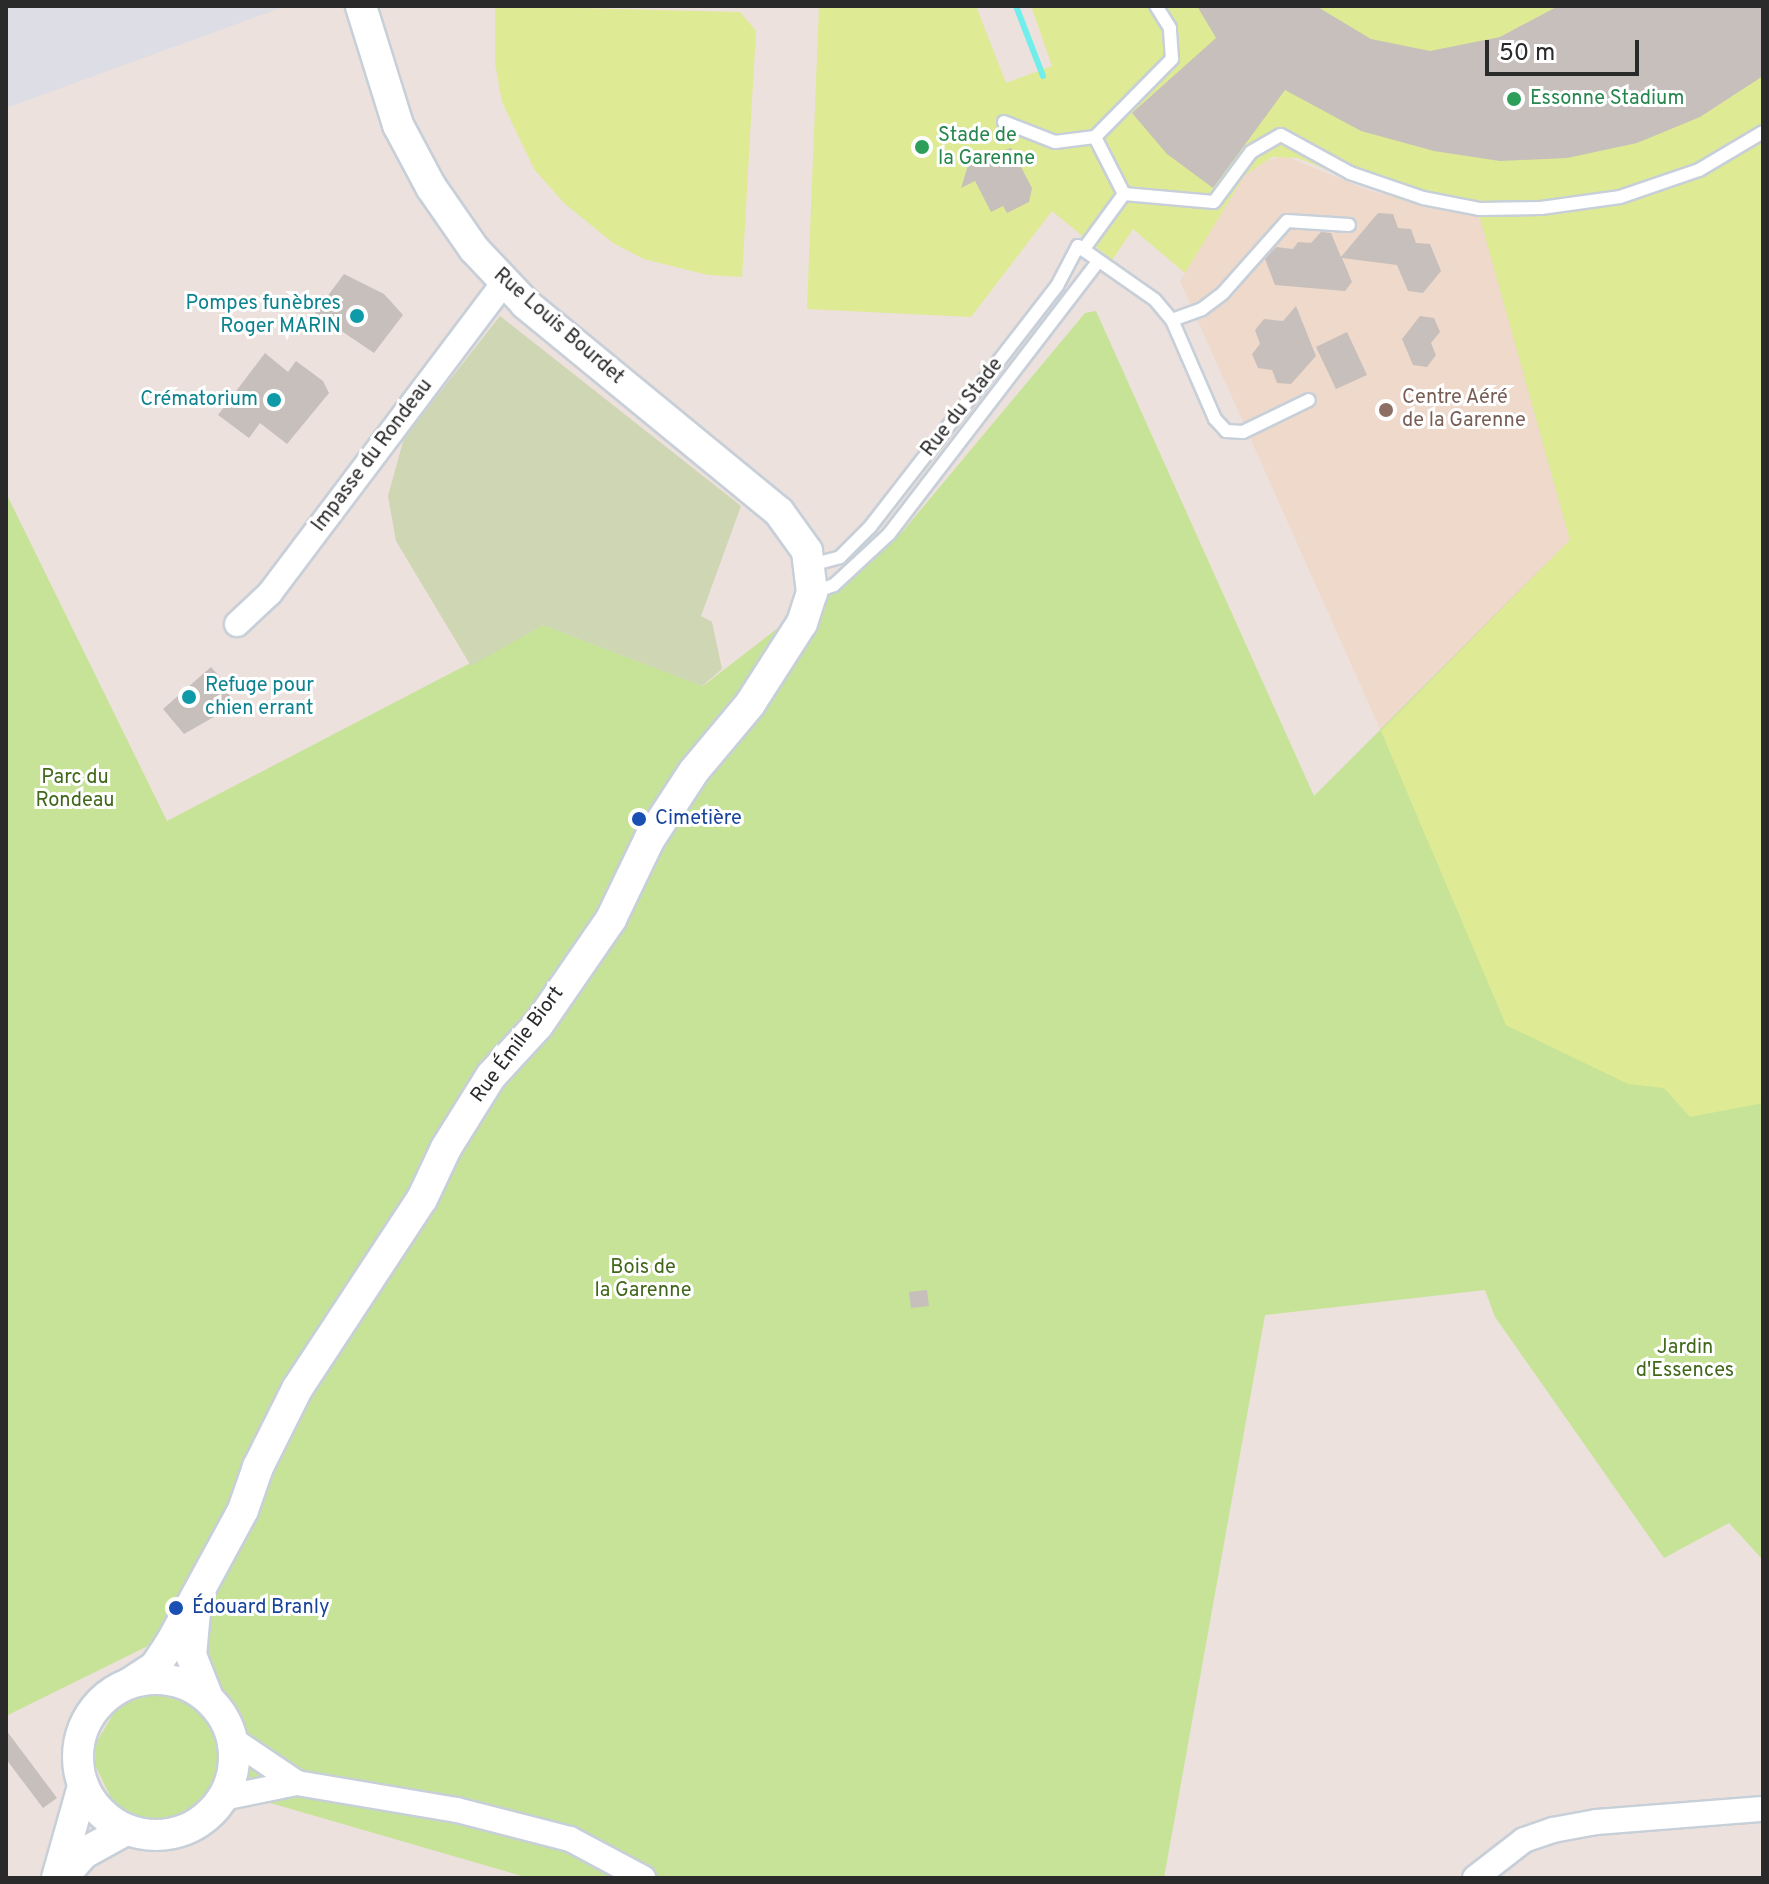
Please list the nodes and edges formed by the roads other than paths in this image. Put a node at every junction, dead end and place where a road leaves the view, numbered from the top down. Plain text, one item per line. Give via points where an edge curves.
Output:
1 (361, 6) edge
2 (1156, 6) edge
3 (1004, 122) dead end
4 (1763, 132) edge
5 (1095, 137) junction
6 (1124, 194) junction
7 (1349, 225) dead end
8 (1083, 250) junction
9 (1098, 262) junction
10 (504, 282) junction
11 (1172, 320) junction
12 (1309, 400) dead end
13 (810, 570) junction
14 (237, 624) dead end
15 (223, 1547) junction
16 (130, 1683) junction
17 (208, 1698) junction
18 (233, 1740) junction
19 (297, 1783) junction
20 (83, 1786) junction
21 (223, 1798) junction
22 (1763, 1809) edge
23 (126, 1830) junction
24 (637, 1875) edge
25 (59, 1878) edge
26 (1475, 1878) edge

1 - 10 street, Rue Louis Bourdet via 385,95 413,155 452,220
2 - 5 lane via 1170,28 1172,59
3 - 5 lane via 1055,142
4 - 6 lane via 1699,170 1620,197 1541,208 1479,209 1423,198 1350,173 1281,135 1251,152 1214,202
5 - 6 lane
6 - 8 lane
7 - 11 lane via 1287,221 1223,293 1202,309
8 - 9 lane
8 - 13 lane, Rue du Stade via 1078,246 1057,286 870,527 840,557
9 - 11 lane via 1155,300
9 - 13 lane, Rue du Stade via 889,534 834,585
10 - 13 street, Rue Louis Bourdet via 761,495 790,523
10 - 14 street, Impasse du Rondeau via 270,593
11 - 12 lane via 1215,419 1226,431 1243,432
13 - 15 street, Rue Émile Biort via 802,623 750,704 694,771 649,840 611,919 538,1025 491,1076 446,1148 422,1199 297,1389
15 - 16 street, Rue Émile Biort via 155,1667
15 - 17 street, Rue Émile Biort via 197,1605 190,1644
16 - 17 street via 171,1680
16 - 20 street via 91,1714 80,1737
17 - 18 street
18 - 19 street
18 - 21 street via 235,1760
19 - 21 street
19 - 24 street via 509,1820 570,1839
20 - 23 street via 96,1807
20 - 25 street
21 - 23 street via 186,1830 162,1836
22 - 26 street via 1553,1830 1524,1840
23 - 25 street via 84,1853

